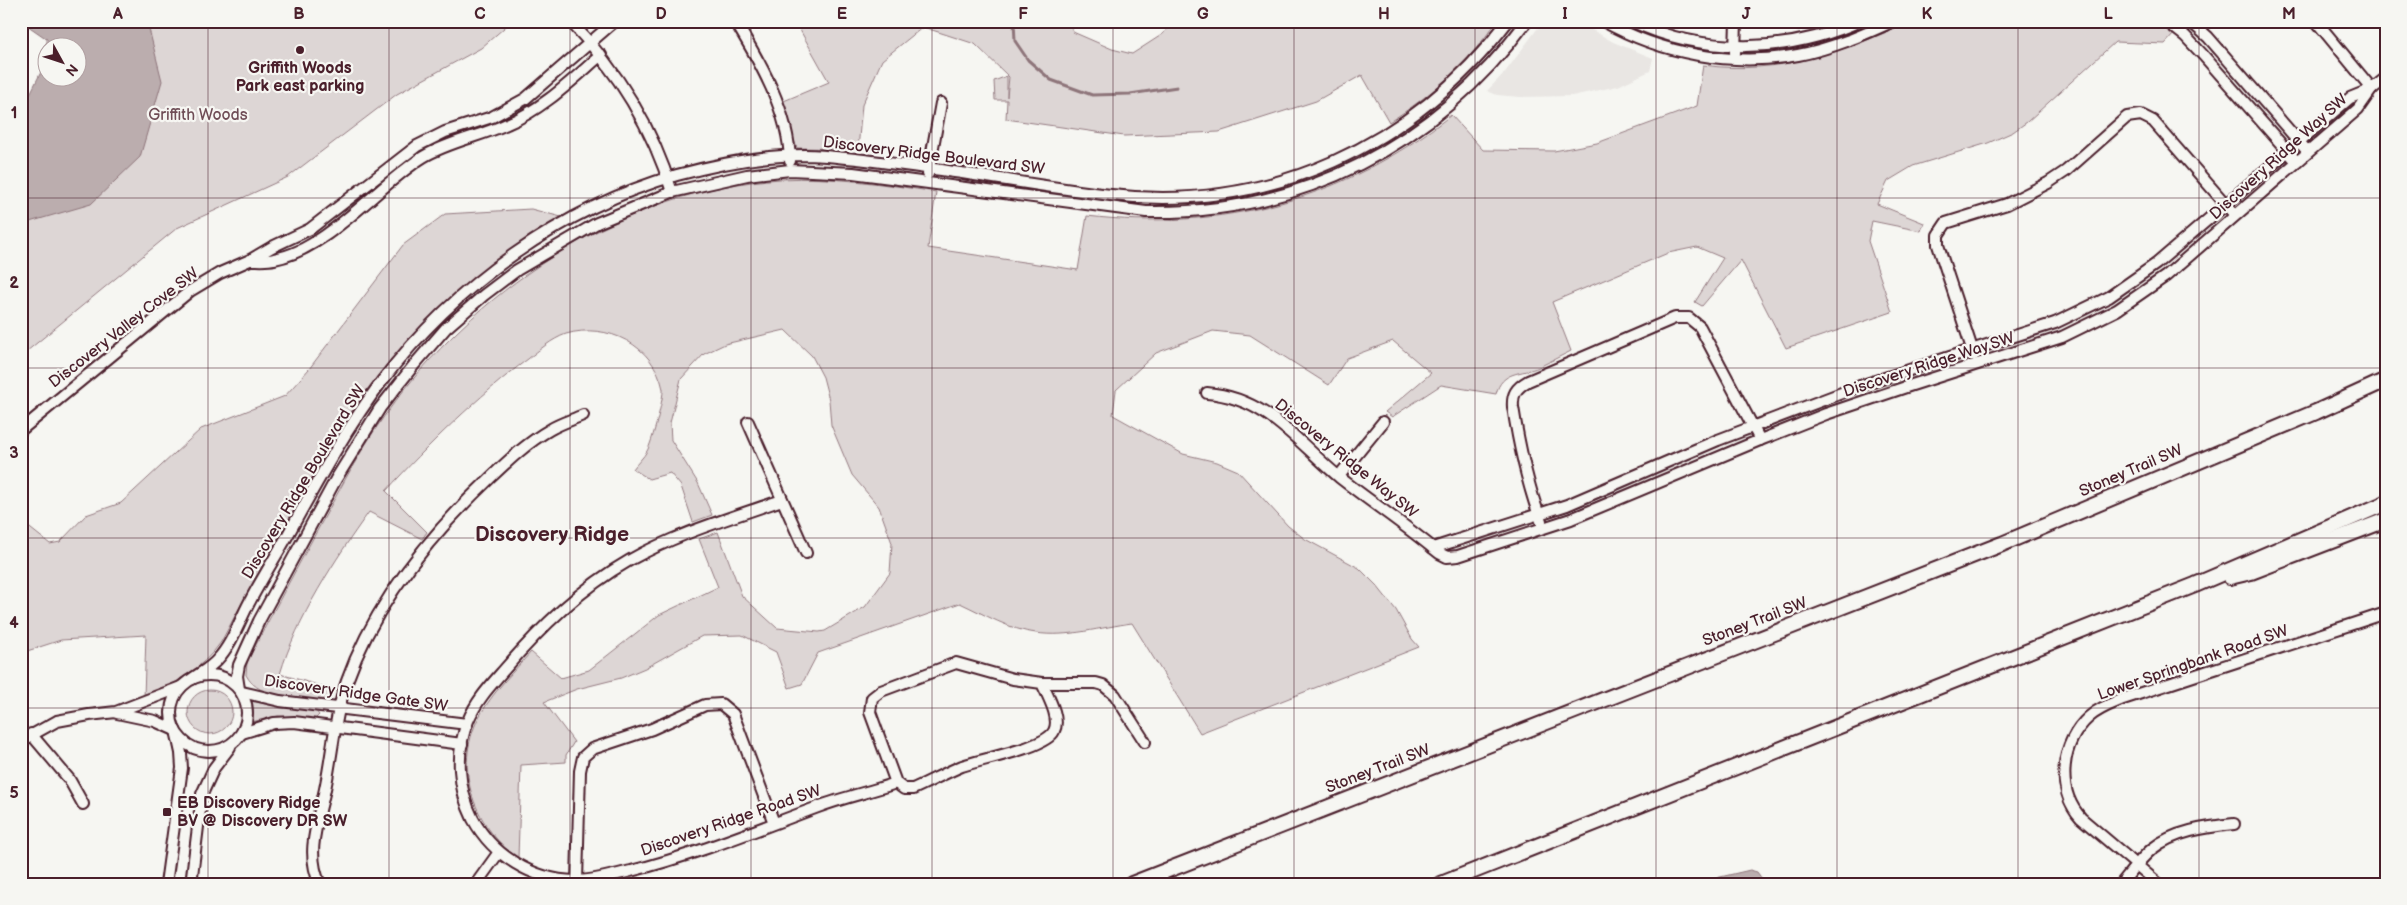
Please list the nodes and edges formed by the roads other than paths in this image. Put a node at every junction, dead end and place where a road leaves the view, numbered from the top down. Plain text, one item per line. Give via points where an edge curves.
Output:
1 (570, 21) edge
2 (615, 21) edge
3 (735, 21) edge
4 (1508, 21) edge
5 (1527, 21) edge
6 (1603, 21) edge
7 (1631, 21) edge
8 (1736, 21) edge
9 (1860, 21) edge
10 (1894, 21) edge
11 (2166, 21) edge
12 (2190, 21) edge
13 (2316, 21) edge
14 (1837, 31) junction
15 (1663, 34) junction
16 (591, 42) junction
17 (1841, 43) junction
18 (1660, 47) junction
19 (1735, 47) junction
20 (601, 55) junction
21 (1734, 60) junction
22 (1459, 78) junction
23 (2386, 78) edge
24 (1469, 89) junction
25 (2372, 89) junction
26 (941, 103) dead end
27 (2298, 141) junction
28 (2287, 150) junction
29 (2308, 152) junction
30 (790, 156) junction
31 (2297, 162) junction
32 (929, 169) junction
33 (790, 170) junction
34 (668, 178) junction
35 (1287, 180) junction
36 (927, 184) junction
37 (1058, 187) junction
38 (672, 192) junction
39 (1291, 193) junction
40 (1170, 198) junction
41 (1056, 202) junction
42 (2225, 204) junction
43 (1170, 213) junction
44 (2236, 215) junction
45 (250, 260) junction
46 (2109, 297) junction
47 (2117, 310) junction
48 (1972, 349) junction
49 (1976, 364) junction
50 (2386, 370) edge
51 (2386, 380) edge
52 (1860, 386) junction
53 (1207, 393) dead end
54 (2357, 394) junction
55 (1865, 401) junction
56 (583, 415) dead end
57 (748, 422) dead end
58 (1383, 422) dead end
59 (1752, 426) junction
60 (21, 430) edge
61 (1760, 440) junction
62 (1644, 471) junction
63 (1338, 476) junction
64 (1651, 485) junction
65 (782, 500) junction
66 (2386, 503) edge
67 (1539, 516) junction
68 (2386, 520) edge
69 (1544, 529) junction
70 (1433, 548) junction
71 (806, 553) dead end
72 (2195, 585) junction
73 (2386, 614) edge
74 (192, 679) junction
75 (1042, 683) junction
76 (181, 687) junction
77 (240, 690) junction
78 (339, 708) junction
79 (116, 712) junction
80 (467, 724) junction
81 (335, 727) junction
82 (176, 732) junction
83 (242, 733) junction
84 (31, 734) junction
85 (462, 739) junction
86 (21, 741) edge
87 (1145, 742) dead end
88 (232, 744) junction
89 (896, 783) junction
90 (83, 804) dead end
91 (774, 823) junction
92 (2234, 824) dead end
93 (499, 852) junction
94 (1519, 853) junction
95 (2137, 865) junction
96 (578, 881) junction
97 (166, 884) edge
98 (191, 884) edge
99 (320, 884) edge
100 (476, 884) edge
101 (1132, 884) edge
102 (1441, 884) edge
103 (1461, 884) edge
104 (2120, 884) edge
105 (2159, 884) edge

1 - 16 street
2 - 16 street, Discovery Valley Cove SW
3 - 30 street via 773,94 785,125
4 - 22 street, Discovery Ridge Boulevard SW
5 - 24 street, Discovery Ridge Boulevard SW
6 - 18 street
7 - 15 street
8 - 19 street
9 - 14 street
10 - 17 street
11 - 28 street via 2203,55
12 - 27 street via 2208,37
13 - 25 street
14 - 17 street
14 - 19 street via 1788,44
15 - 18 street
15 - 19 street via 1704,44
16 - 20 street
16 - 45 street, Discovery Valley Cove SW via 525,99 492,117 445,132 417,146 310,229
17 - 21 street via 1798,55
18 - 21 street
19 - 21 street
20 - 34 street via 646,122
20 - 45 street, Discovery Valley Cove SW via 553,96 521,118 490,132 449,144 416,162 305,247 275,259
22 - 24 street
22 - 35 street, Discovery Ridge Boulevard SW via 1399,127 1351,154
23 - 25 street, Discovery Ridge Way SW
24 - 39 street, Discovery Ridge Boulevard SW via 1389,149 1340,174
25 - 27 street, Discovery Ridge Way SW via 2350,98
25 - 29 street, Discovery Ridge Way SW via 2358,109
26 - 32 street
27 - 28 street, Discovery Ridge Way SW
27 - 29 street
28 - 31 street
28 - 42 street, Discovery Ridge Way SW
29 - 31 street, Discovery Ridge Way SW
30 - 32 street, Discovery Ridge Boulevard SW via 848,157
30 - 33 street
30 - 34 street, Discovery Ridge Boulevard SW via 722,165
31 - 44 street, Discovery Ridge Way SW
32 - 36 street
32 - 37 street, Discovery Ridge Boulevard SW
33 - 36 street, Discovery Ridge Boulevard SW via 853,173
33 - 38 street, Discovery Ridge Boulevard SW via 747,175
34 - 38 street
34 - 74 street, Discovery Ridge Boulevard SW via 602,204 541,237 483,278 428,328 358,414 224,652 212,666
35 - 39 street
35 - 40 street, Discovery Ridge Boulevard SW via 1213,196
36 - 41 street, Discovery Ridge Boulevard SW
37 - 40 street, Discovery Ridge Boulevard SW via 1112,195
37 - 41 street
38 - 77 street, Discovery Ridge Boulevard SW via 597,223 517,270 446,328 414,364 356,444 259,621 239,665
39 - 43 street, Discovery Ridge Boulevard SW via 1223,208
40 - 43 street
41 - 43 street, Discovery Ridge Boulevard SW
42 - 44 street
42 - 46 street, Discovery Ridge Way SW via 2156,264
42 - 48 street via 2153,121 2141,115 2127,118 2048,184 2007,204 1952,220 1942,227 1938,245
44 - 47 street, Discovery Ridge Way SW via 2166,276
45 - 60 street, Discovery Valley Cove SW via 190,291
46 - 47 street
46 - 48 street, Discovery Ridge Way SW via 2055,323
47 - 49 street, Discovery Ridge Way SW via 2062,337
48 - 49 street
48 - 52 street, Discovery Ridge Way SW
49 - 55 street, Discovery Ridge Way SW
50 - 54 highway
51 - 54 highway, Stoney Trail SW
52 - 55 street
52 - 59 street, Discovery Ridge Way SW
53 - 63 street, Discovery Ridge Way SW via 1240,399 1262,411
54 - 101 highway, Stoney Trail SW via 2002,544
55 - 61 street, Discovery Ridge Way SW
56 - 78 street via 534,439 463,503 434,535 378,615 348,679
57 - 65 street
58 - 63 street
59 - 61 street
59 - 62 street, Discovery Ridge Way SW
59 - 67 street via 1695,322 1689,318 1675,318 1631,336 1528,381 1514,394 1520,453
61 - 64 street, Discovery Ridge Way SW
62 - 64 street
62 - 67 street, Discovery Ridge Way SW
63 - 70 street, Discovery Ridge Way SW
64 - 69 street, Discovery Ridge Way SW
65 - 71 street
65 - 80 street, Discovery Ridge Road SW via 684,534 631,560 587,589 518,653 483,694
66 - 72 highway
67 - 69 street
67 - 70 street, Discovery Ridge Way SW
68 - 72 highway via 2251,572
69 - 70 street, Discovery Ridge Way SW via 1458,556 1443,556
72 - 94 highway
73 - 95 street, Lower Springbank Road SW via 2124,699 2098,710 2077,730 2066,756 2064,775 2073,807 2081,818
74 - 76 street
74 - 77 street via 204,675 217,676 229,680
75 - 87 street via 1103,686 1115,695
75 - 89 street via 1056,722 1054,731 1045,740 963,766 913,789 904,789
75 - 89 street via 1013,679 956,663 877,693 870,702 870,712
76 - 79 street
76 - 82 street via 172,708
77 - 78 street, Discovery Ridge Gate SW via 280,701
77 - 83 street via 248,708
78 - 80 street, Discovery Ridge Gate SW
78 - 81 street
79 - 82 street via 155,721
79 - 84 street via 65,719
80 - 85 street, Discovery Ridge Road SW
81 - 83 street via 274,723
81 - 85 street
81 - 99 street via 313,845 313,861
82 - 88 street via 198,750 216,751
82 - 97 street via 182,768
83 - 88 street
84 - 86 street
84 - 90 street via 68,778
85 - 93 street, Discovery Ridge Road SW via 460,766 464,796 481,832
88 - 98 street via 214,768 202,794
89 - 91 street, Discovery Ridge Road SW via 839,799
91 - 96 street, Discovery Ridge Road SW via 662,863 604,878
91 - 96 street via 733,714 721,704 709,703 652,729 592,749 583,757
92 - 95 street via 2204,827 2169,839 2154,847
93 - 96 street, Discovery Ridge Road SW via 534,873
93 - 100 street
94 - 102 highway
94 - 103 highway
95 - 104 street
95 - 105 street

